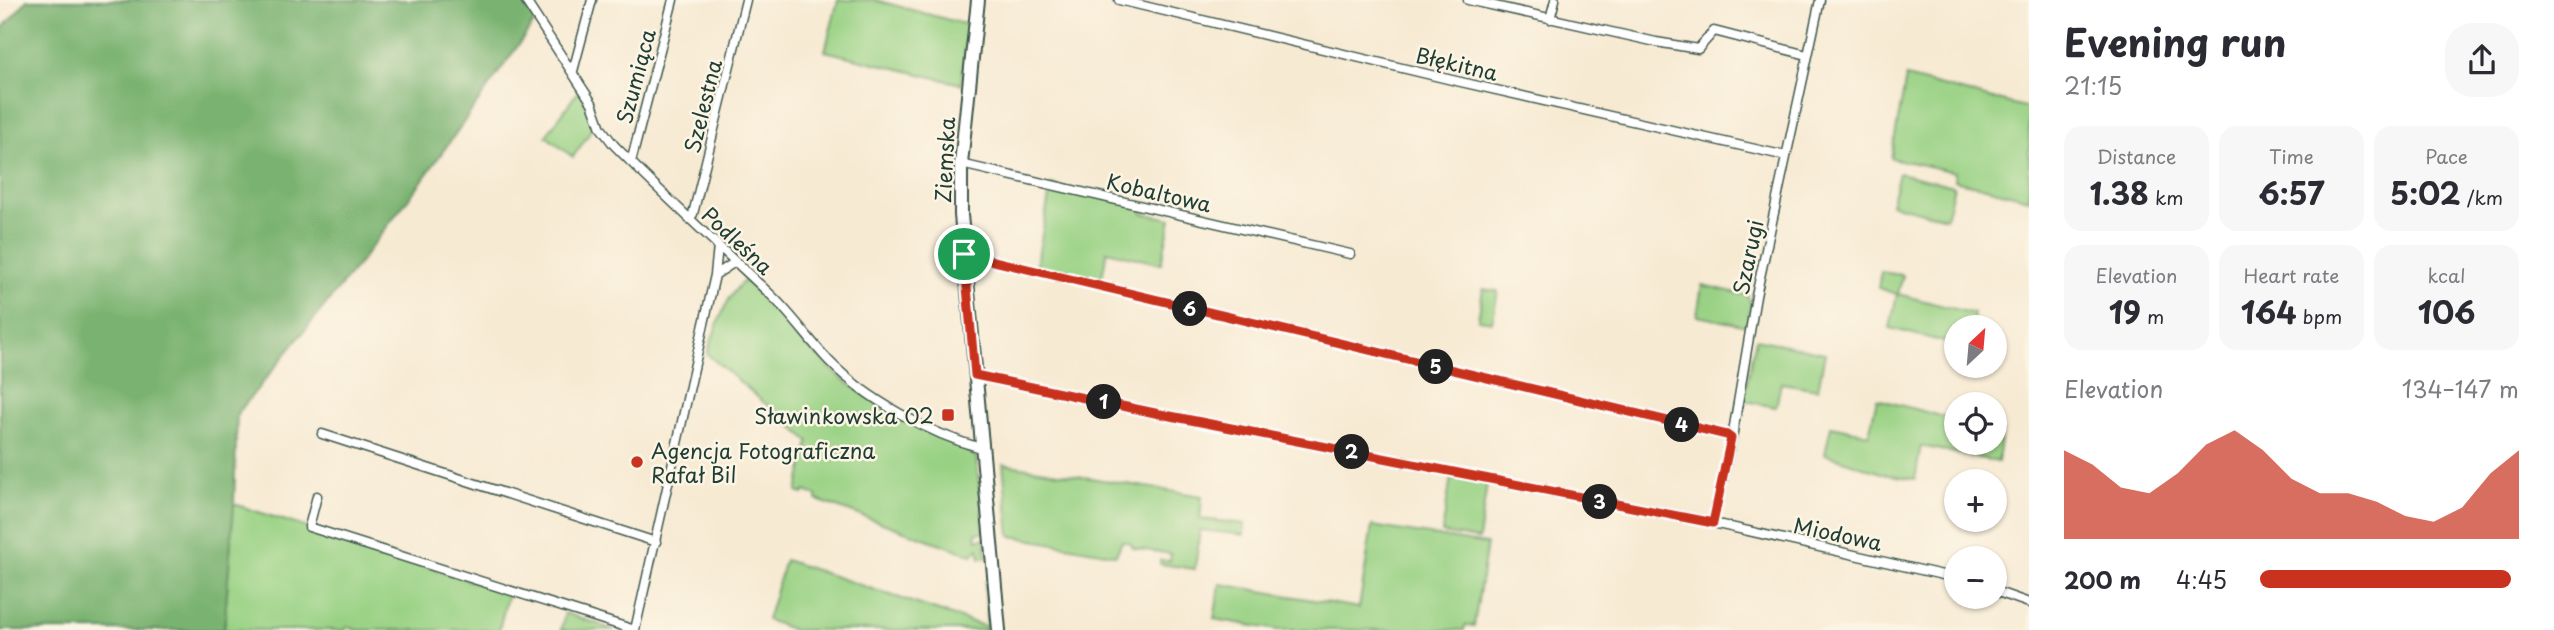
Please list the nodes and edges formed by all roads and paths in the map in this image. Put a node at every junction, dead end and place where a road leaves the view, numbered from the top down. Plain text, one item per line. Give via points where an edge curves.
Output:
1 (525, 0) edge
2 (592, 0) edge
3 (673, 0) edge
4 (746, 0) edge
5 (978, 0) edge
6 (1119, 0) edge
7 (1468, 0) edge
8 (1555, 0) edge
9 (1820, 0) edge
10 (1550, 19) junction
11 (1807, 55) junction
12 (573, 71) junction
13 (1786, 156) junction
14 (631, 162) junction
15 (961, 164) junction
16 (689, 219) junction
17 (718, 246) junction
18 (964, 254) junction
19 (1350, 254) dead end
20 (735, 262) junction
21 (715, 275) junction
22 (975, 375) junction
23 (322, 434) dead end
24 (1731, 438) junction
25 (981, 448) junction
26 (317, 496) dead end
27 (1713, 523) junction
28 (656, 542) junction
29 (1944, 575) edge
30 (2007, 595) edge
31 (2029, 603) edge
32 (635, 630) edge
33 (999, 630) edge

1 - 12 street, Podleśna
2 - 12 street
3 - 14 street, Szumiąca
4 - 16 street, Szelestna
5 - 15 street, Ziemska
6 - 13 street, Błękitna
7 - 10 street
8 - 10 street
9 - 11 street, Szarugi
10 - 11 street via 1698,49 1714,32
11 - 13 street, Szarugi
12 - 14 street, Podleśna via 601,128
13 - 24 street, Szarugi
14 - 16 street, Podleśna
15 - 18 street, Ziemska
15 - 19 street, Kobaltowa
16 - 17 street, Podleśna
17 - 20 street, Podleśna
17 - 21 street
18 - 22 street, Ziemska
18 - 24 street
20 - 21 street
20 - 25 street, Podleśna via 851,380 926,427
21 - 28 street
22 - 25 street, Ziemska
22 - 27 street, Miodowa
23 - 28 street
24 - 27 street, Szarugi
25 - 33 street, Ziemska
26 - 32 street via 309,527
27 - 29 street, Miodowa
28 - 32 street
30 - 31 street

